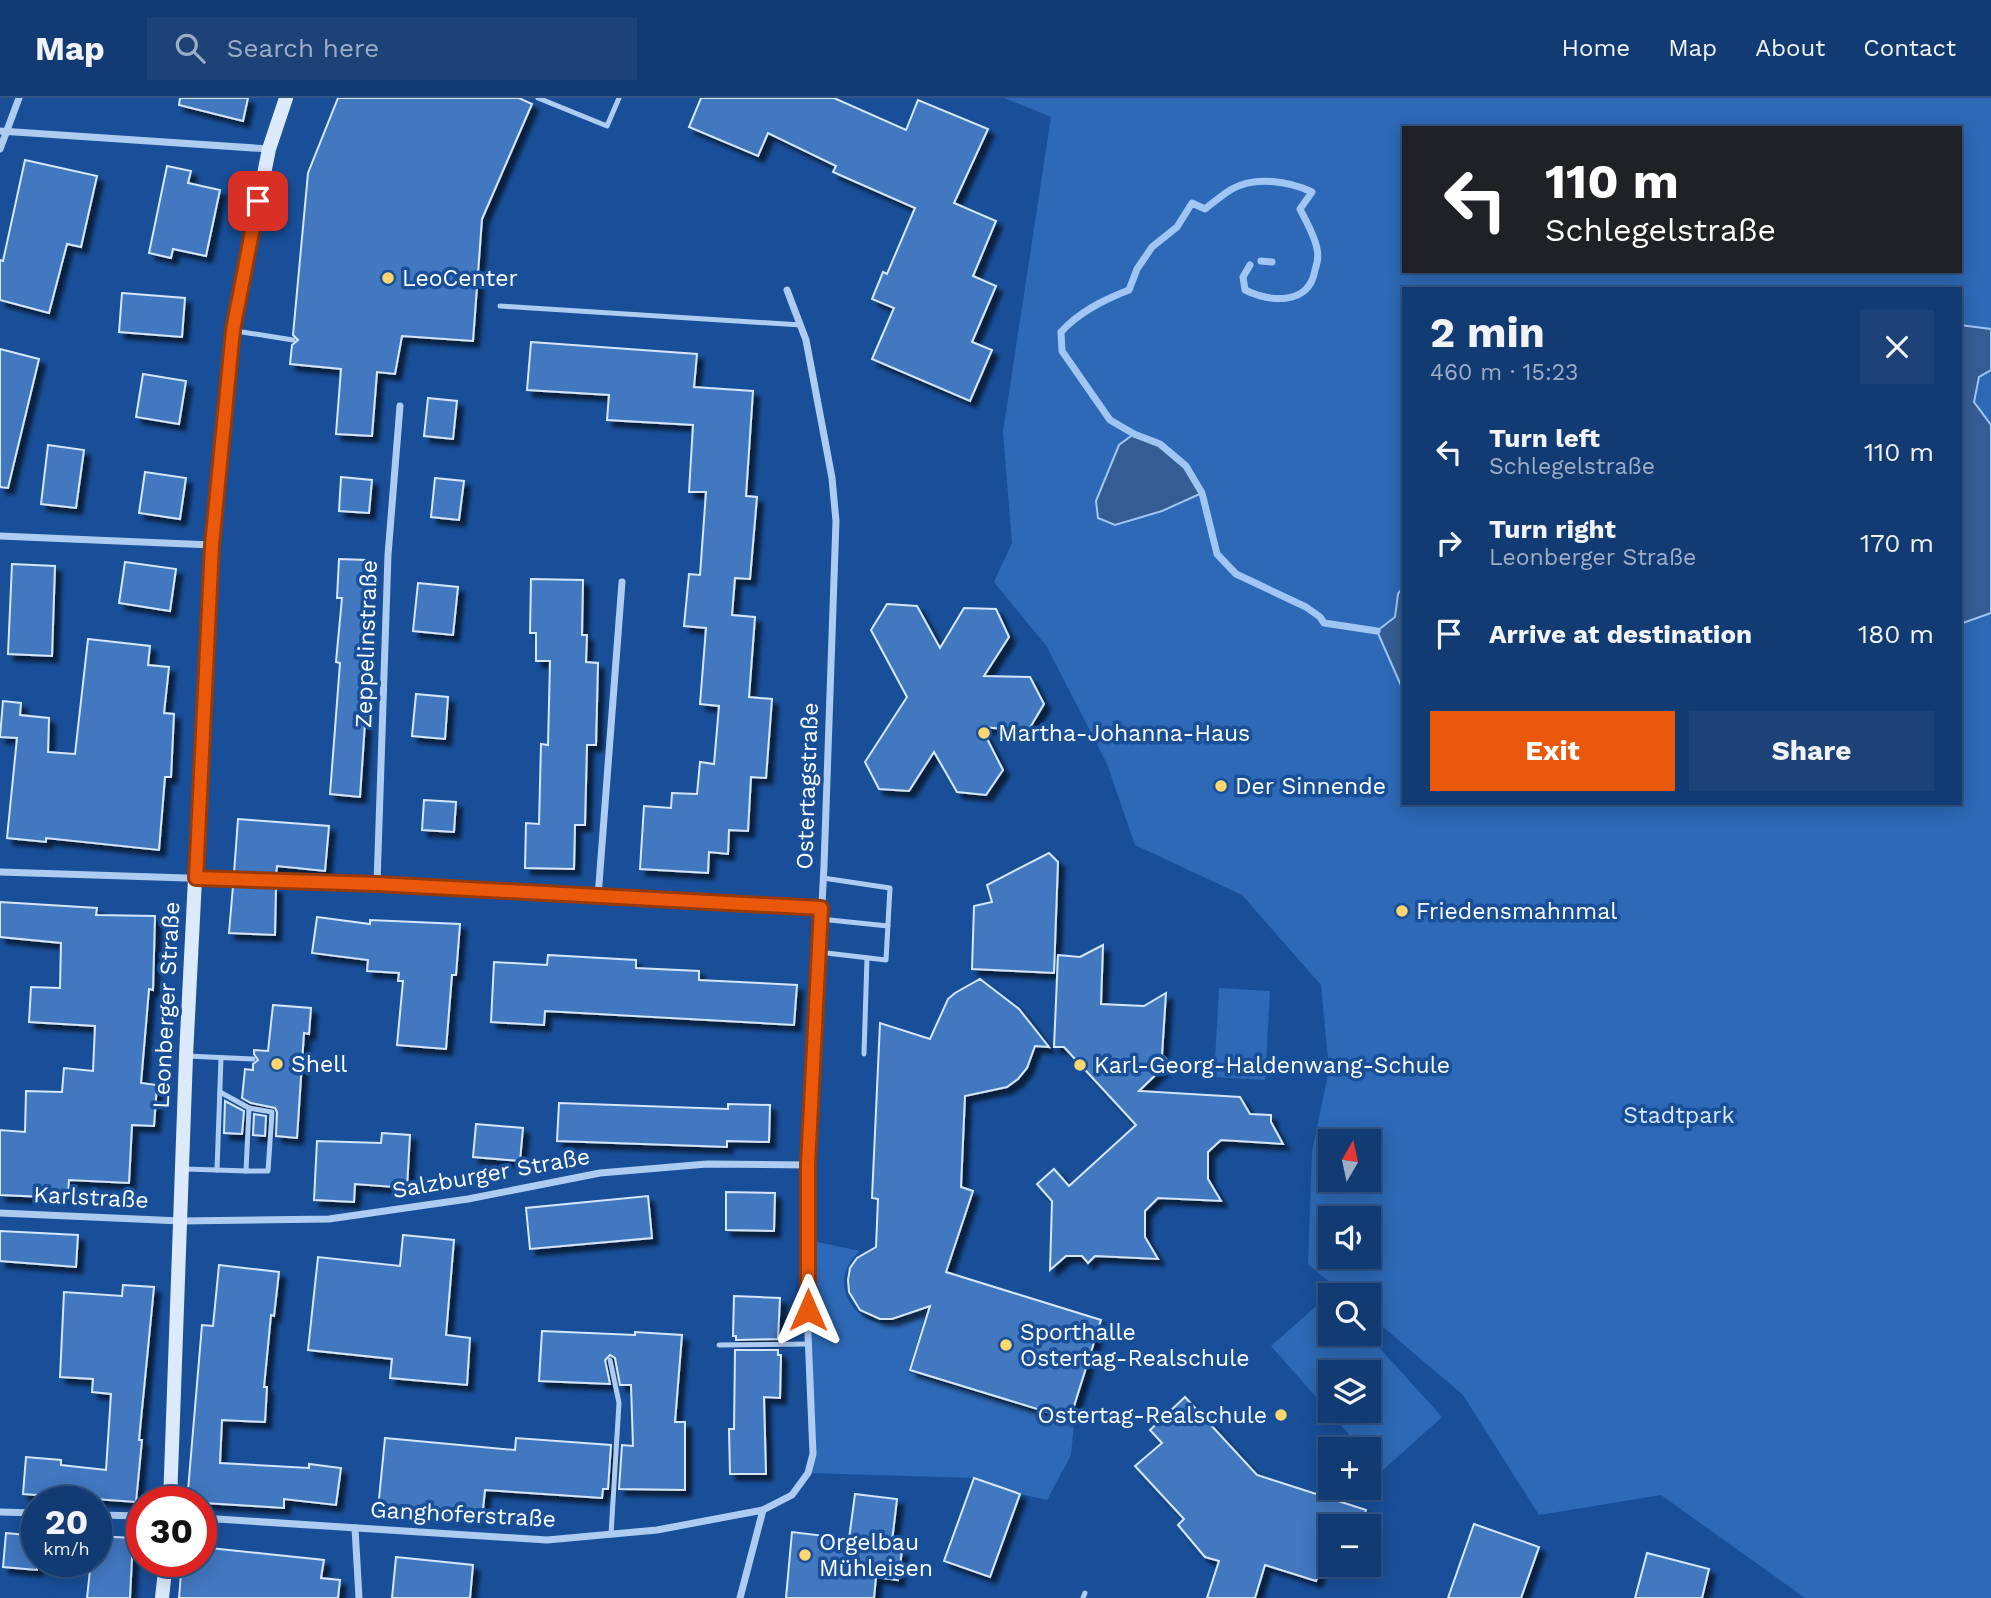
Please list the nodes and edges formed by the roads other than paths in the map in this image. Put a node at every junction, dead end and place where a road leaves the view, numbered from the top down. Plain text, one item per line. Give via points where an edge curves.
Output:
1 (19, 98) edge
2 (286, 98) edge
3 (538, 98) edge
4 (619, 98) edge
5 (4, 131) edge
6 (0, 149) edge
7 (269, 149) junction
8 (787, 290) dead end
9 (500, 306) dead end
10 (801, 325) junction
11 (233, 330) junction
12 (293, 340) dead end
13 (400, 406) dead end
14 (0, 537) edge
15 (212, 545) junction
16 (622, 582) dead end
17 (0, 872) edge
18 (823, 877) junction
19 (196, 878) junction
20 (377, 884) junction
21 (598, 897) junction
22 (821, 908) junction
23 (820, 919) junction
24 (888, 926) junction
25 (818, 952) junction
26 (867, 958) junction
27 (864, 1054) dead end
28 (186, 1055) junction
29 (221, 1058) junction
30 (253, 1059) dead end
31 (220, 1092) junction
32 (250, 1108) junction
33 (808, 1165) junction
34 (181, 1169) junction
35 (217, 1170) junction
36 (246, 1171) junction
37 (0, 1213) edge
38 (181, 1221) junction
39 (809, 1344) junction
40 (719, 1345) dead end
41 (610, 1360) dead end
42 (171, 1486) edge
43 (763, 1510) junction
44 (0, 1512) edge
45 (21, 1513) edge
46 (217, 1519) edge
47 (355, 1528) junction
48 (611, 1534) junction
49 (164, 1577) edge
50 (162, 1598) edge
51 (359, 1598) edge
52 (740, 1598) edge

1 - 5 street
2 - 7 street, Leonberger Straße
3 - 4 lane via 607,126
5 - 6 street
5 - 7 street
7 - 11 street, Leonberger Straße
8 - 10 street, Ostertagstraße
9 - 10 lane
10 - 18 street, Ostertagstraße via 829,461 836,521
11 - 12 lane
11 - 15 street, Leonberger Straße
13 - 20 street, Zeppelinstraße via 388,555
14 - 15 street
15 - 19 street, Leonberger Straße
16 - 21 street
17 - 19 street
18 - 22 street, Ostertagstraße
18 - 24 lane via 890,888
19 - 20 street
19 - 28 street, Leonberger Straße
20 - 21 street
21 - 22 street
22 - 23 street, Ostertagstraße
23 - 24 lane
23 - 25 street, Ostertagstraße
24 - 26 lane via 886,960
25 - 26 lane
25 - 33 street, Ostertagstraße
26 - 27 lane
28 - 29 lane
28 - 34 street, Leonberger Straße
29 - 30 lane
29 - 31 lane
31 - 32 lane
31 - 35 lane
32 - 36 lane
32 - 36 lane via 272,1112 268,1171
33 - 38 street, Salzburger Straße via 707,1164 600,1173 468,1199 328,1219
33 - 39 street, Ostertagstraße
34 - 35 lane
34 - 38 street, Leonberger Straße
35 - 36 lane
37 - 38 street, Karlstraße
38 - 42 street, Leonberger Straße
39 - 40 lane
39 - 43 street, Ostertagstraße via 813,1454 808,1473 792,1495
41 - 48 lane via 619,1403
43 - 48 street, Ganghoferstraße
43 - 52 street
44 - 45 street
46 - 47 street, Ganghoferstraße
47 - 48 street, Ganghoferstraße via 547,1541
47 - 51 street
49 - 50 street

